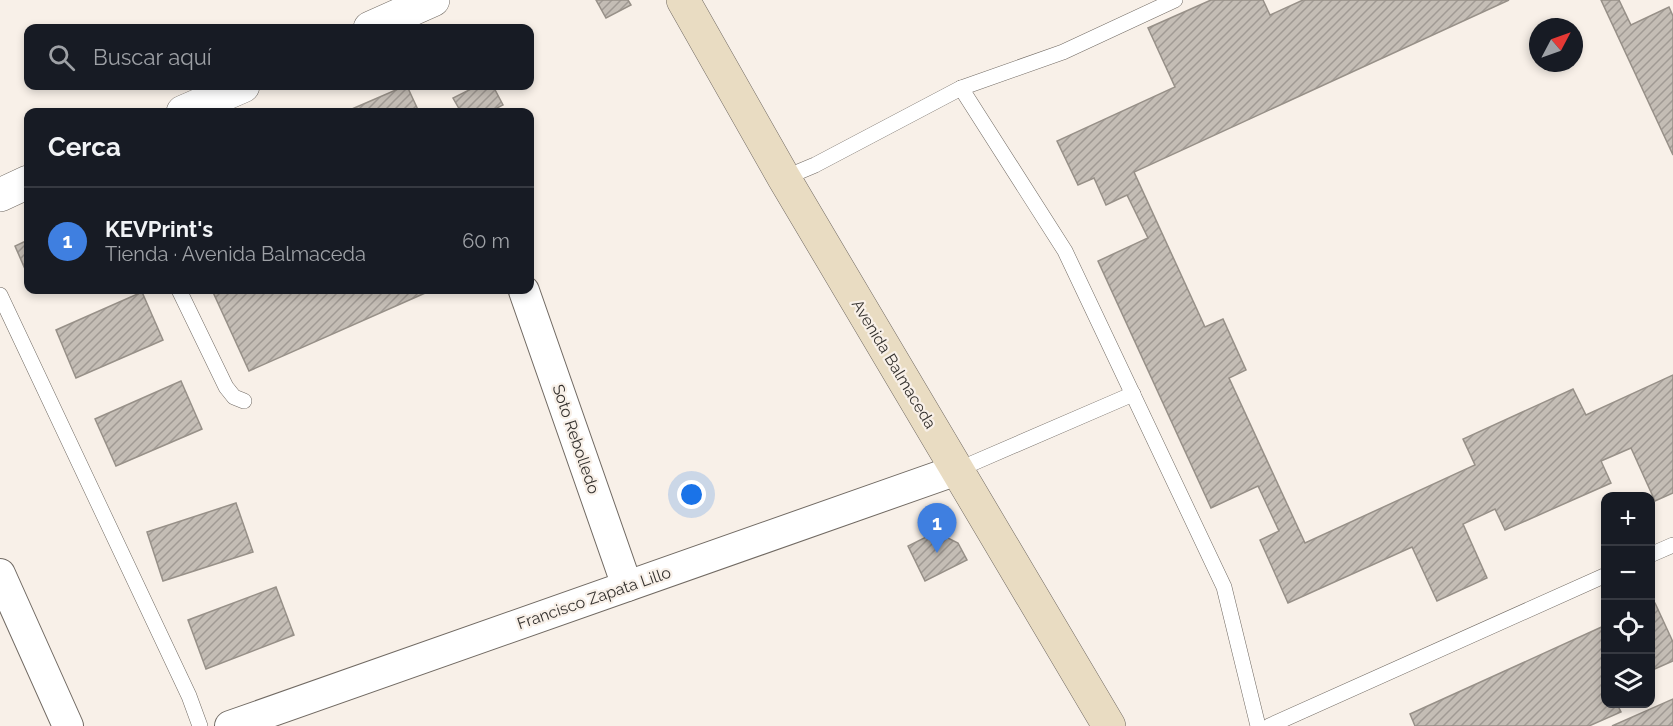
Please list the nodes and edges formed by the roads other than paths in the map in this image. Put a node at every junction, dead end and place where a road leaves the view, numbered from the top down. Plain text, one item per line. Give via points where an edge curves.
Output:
1 (433, 0) edge
2 (683, 0) edge
3 (1175, 0) edge
4 (379, 24) edge
5 (961, 88) junction
6 (234, 90) edge
7 (192, 108) edge
8 (783, 178) junction
9 (24, 184) edge
10 (0, 195) edge
11 (181, 294) edge
12 (525, 294) edge
13 (0, 295) edge
14 (1133, 394) junction
15 (244, 401) dead end
16 (957, 470) junction
17 (1673, 545) edge
18 (1655, 553) edge
19 (0, 574) edge
20 (1601, 577) edge
21 (627, 586) junction
22 (68, 726) edge
23 (201, 726) edge
24 (230, 726) edge
25 (1109, 726) edge
26 (1258, 726) edge
27 (1269, 726) edge

1 - 4 street
2 - 8 main road, Avenida Balmaceda
3 - 5 lane via 1063,52
5 - 8 lane
5 - 14 lane via 1065,251
6 - 7 street
8 - 16 main road, Avenida Balmaceda
9 - 10 street
11 - 15 lane via 226,387
12 - 21 street, Soto Rebolledo
13 - 23 lane
14 - 16 lane
14 - 26 lane via 1224,587
16 - 21 street, Francisco Zapata Lillo
16 - 25 main road, Avenida Balmaceda
17 - 18 lane
19 - 22 street
20 - 27 lane
21 - 24 street, Francisco Zapata Lillo

